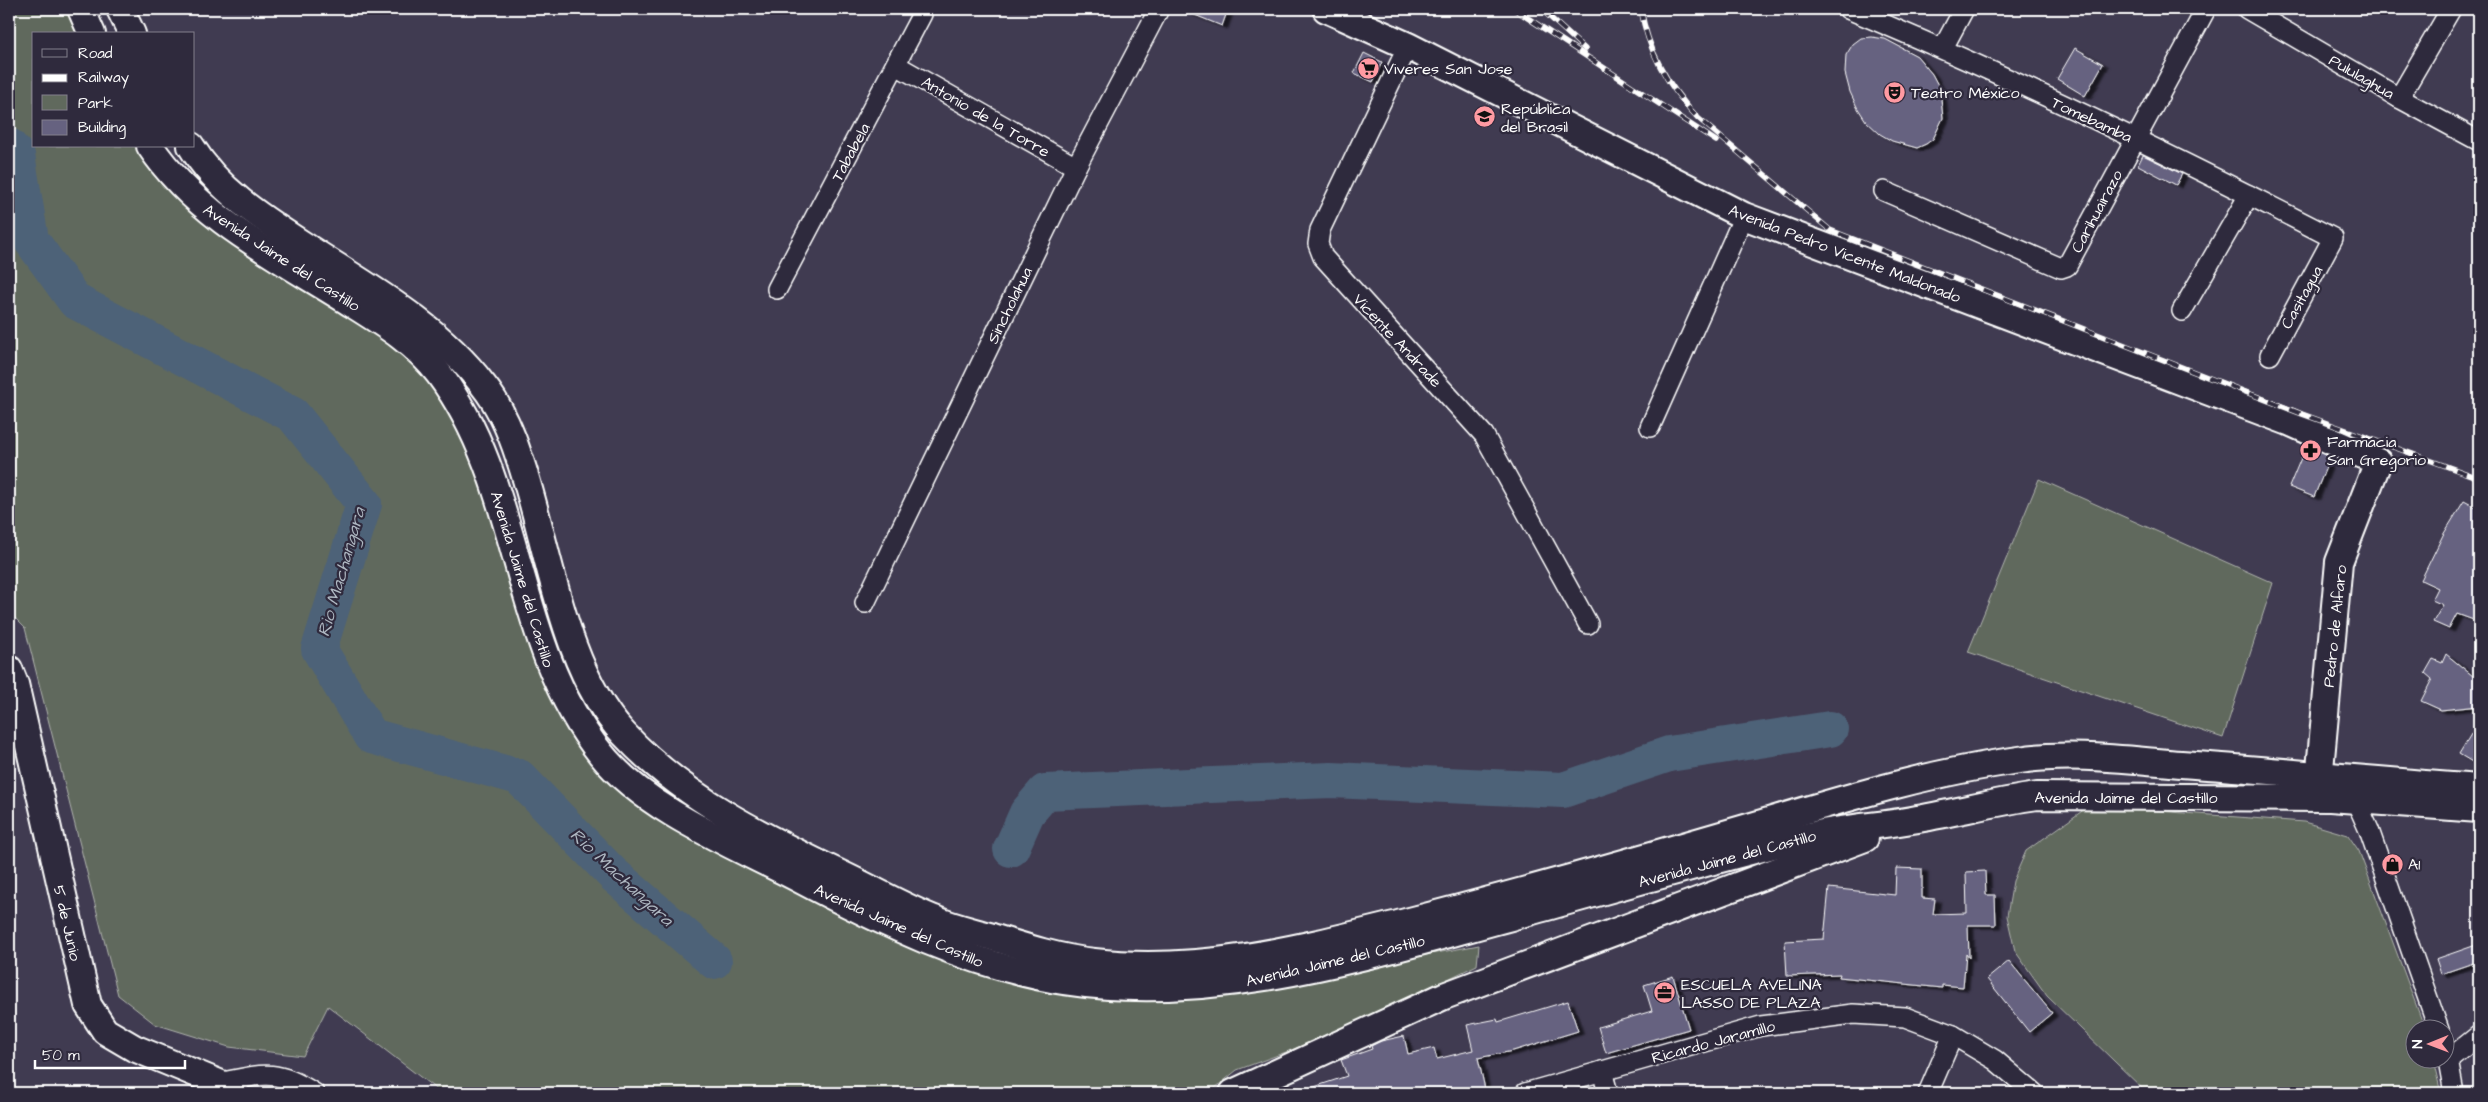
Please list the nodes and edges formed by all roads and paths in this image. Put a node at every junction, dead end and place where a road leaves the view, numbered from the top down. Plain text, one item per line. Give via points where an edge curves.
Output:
1 (81, 9) edge
2 (120, 9) edge
3 (1159, 9) edge
4 (1326, 9) edge
5 (1848, 9) edge
6 (1964, 9) edge
7 (2206, 9) edge
8 (2247, 9) edge
9 (2452, 9) edge
10 (922, 14) dead end
11 (91, 32) edge
12 (131, 32) edge
13 (1408, 46) junction
14 (1942, 48) junction
15 (896, 65) junction
16 (2400, 98) junction
17 (2134, 138) junction
18 (2479, 141) edge
19 (152, 148) edge
20 (192, 148) edge
21 (1076, 167) junction
22 (1884, 191) dead end
23 (2249, 195) junction
24 (1744, 216) junction
25 (2333, 238) joint
26 (777, 289) dead end
27 (2182, 311) dead end
28 (2270, 354) dead end
29 (1650, 427) dead end
30 (2378, 462) joint
31 (865, 603) dead end
32 (1588, 624) dead end
33 (9, 669) edge
34 (2318, 786) junction
35 (2354, 789) junction
36 (2476, 803) edge
37 (1912, 820) junction
38 (2435, 1020) edge
39 (1953, 1035) junction
40 (2479, 1035) edge
41 (2456, 1049) edge
42 (2450, 1070) edge
43 (1602, 1071) junction
44 (228, 1088) edge
45 (314, 1093) edge
46 (1233, 1093) edge
47 (1524, 1093) edge
48 (1608, 1093) edge
49 (1928, 1093) edge
50 (2034, 1093) edge
51 (2454, 1093) edge

1 - 11 main road
2 - 12 main road
3 - 21 street, Sincholahua
4 - 13 main road, Avenida Pedro Vicente Maldonado
5 - 14 street, Tomebamba
6 - 14 street
7 - 17 street, Carihuairazo
8 - 16 street, Pululaghua
9 - 16 street
10 - 15 street, Tababela
13 - 24 main road, Avenida Pedro Vicente Maldonado
13 - 32 street, Vicente Andrade via 1320,230 1318,244 1323,257 1484,435
14 - 17 street, Tomebamba
15 - 21 street, Antonio de la Torre
15 - 26 street, Tababela
16 - 18 street, Pululaghua
17 - 22 street, Carihuairazo via 2067,266 2060,268
17 - 23 street, Tomebamba
19 - 37 main road, Avenida Jaime del Castillo via 197,201 229,226 390,327 433,365 456,397 477,438 515,547 538,636 556,684 576,721 618,773 651,801 711,834 948,950 1006,970 1067,982 1119,987 1223,984 1280,976 1365,956 1815,834
20 - 34 main road, Avenida Jaime del Castillo via 202,164 250,210 417,320 460,356 489,392 512,434 582,669 595,696 616,726 640,751 670,779 756,833 936,920 1046,954 1123,965 1187,964 1237,960 1300,949 1501,899 1914,780 2025,759 2095,758
21 - 31 street, Sincholahua
23 - 25 street, Tomebamba
23 - 27 street
24 - 29 street
24 - 30 main road, Avenida Pedro Vicente Maldonado via 2289,422
25 - 28 street, Casitagua
30 - 34 main road, Pedro de Alfaro via 2339,562
33 - 44 main road, 5 de Junio via 88,1005 105,1031 134,1048
34 - 35 main road, Avenida Jaime del Castillo
34 - 37 main road, Avenida Jaime del Castillo via 2037,796
35 - 36 main road, Avenida Jaime del Castillo
35 - 38 street
37 - 46 main road via 1444,996
39 - 43 street, Ricardo Jaramillo via 1904,1017 1853,1014 1761,1026
39 - 49 street
39 - 50 street, Ricardo Jaramillo via 1996,1060
40 - 41 street
42 - 51 street
43 - 47 street, Ricardo Jaramillo
43 - 48 street
44 - 45 street via 257,1075 276,1075 293,1079

